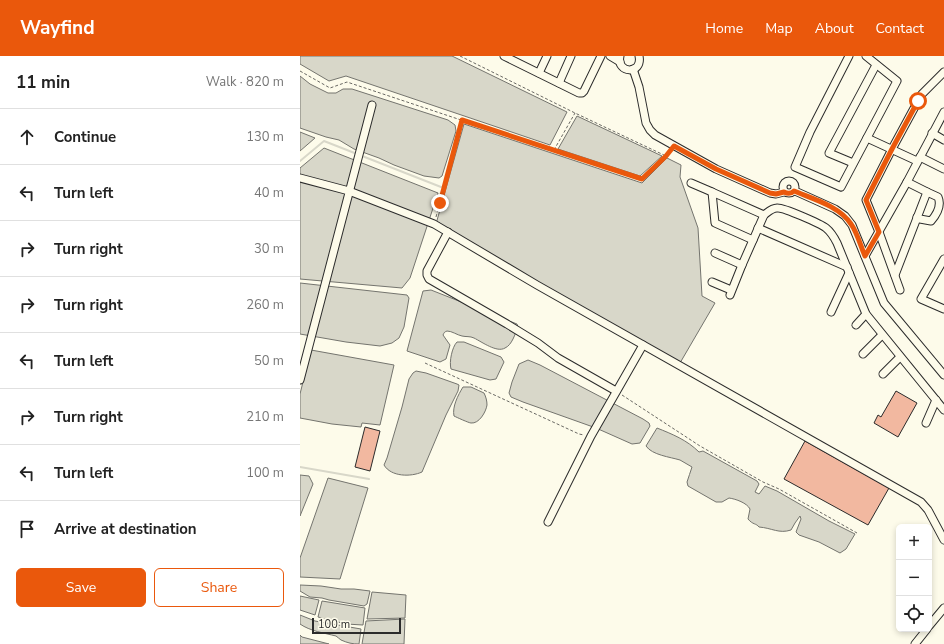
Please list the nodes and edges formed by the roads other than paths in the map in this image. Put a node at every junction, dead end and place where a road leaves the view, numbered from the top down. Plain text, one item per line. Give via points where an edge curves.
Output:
1 (504, 56) edge
2 (547, 56) edge
3 (571, 56) edge
4 (601, 56) edge
5 (610, 56) edge
6 (639, 56) edge
7 (849, 56) edge
8 (866, 56) edge
9 (620, 59) edge
10 (876, 65) junction
11 (633, 69) junction
12 (944, 72) edge
13 (539, 73) junction
14 (559, 83) junction
15 (372, 105) dead end
16 (944, 112) edge
17 (932, 133) junction
18 (867, 138) junction
19 (944, 140) edge
20 (892, 149) junction
21 (919, 159) junction
22 (853, 163) junction
23 (944, 169) edge
24 (300, 178) edge
25 (907, 182) junction
26 (691, 183) dead end
27 (349, 191) junction
28 (794, 191) junction
29 (712, 192) junction
30 (784, 192) junction
31 (927, 192) junction
32 (764, 215) junction
33 (917, 217) junction
34 (758, 228) junction
35 (448, 232) junction
36 (879, 232) junction
37 (753, 240) junction
38 (715, 253) dead end
39 (865, 256) junction
40 (944, 259) edge
41 (742, 265) junction
42 (848, 270) junction
43 (895, 275) junction
44 (712, 282) dead end
45 (900, 290) dead end
46 (944, 309) edge
47 (831, 312) dead end
48 (866, 314) junction
49 (856, 325) dead end
50 (882, 335) junction
51 (643, 345) junction
52 (864, 354) dead end
53 (900, 357) junction
54 (883, 374) dead end
55 (944, 375) edge
56 (300, 378) edge
57 (616, 391) junction
58 (936, 400) junction
59 (944, 410) edge
60 (926, 423) dead end
61 (548, 522) dead end
62 (944, 540) edge
63 (944, 608) edge
64 (932, 622) edge
65 (925, 632) edge
66 (915, 644) edge

1 - 13 street
2 - 13 street
3 - 14 street
4 - 14 street via 582,93
5 - 9 street
6 - 11 street via 640,62
7 - 22 street via 795,167 841,187
8 - 10 street
9 - 11 street via 621,66
10 - 18 street via 897,81
10 - 22 street via 829,153
11 - 30 street via 646,123 655,135 716,169 770,193
12 - 20 street via 922,94
13 - 14 street
15 - 27 street
16 - 17 street
17 - 19 street
17 - 21 street
18 - 20 street
18 - 22 street
20 - 21 street
20 - 36 street via 866,200
21 - 23 street
21 - 25 street
24 - 27 street
25 - 31 street
25 - 36 street
26 - 29 street
27 - 35 street via 434,224
27 - 56 street
28 - 30 street via 791,194
28 - 30 street via 794,184 788,181 783,184
28 - 39 street via 845,216 852,225
29 - 32 street
29 - 37 street via 715,223
31 - 33 street
31 - 33 street via 938,197 939,210 931,221
32 - 34 street
32 - 42 street via 770,209 778,207 824,227 832,234
33 - 43 street
34 - 37 street
34 - 42 street
35 - 51 street
35 - 57 street via 427,271 429,279
36 - 39 street
36 - 43 street
37 - 41 street
38 - 41 street
39 - 55 street via 884,303
40 - 46 street via 921,299
41 - 44 street via 731,292
42 - 47 street
42 - 48 street
43 - 45 street
48 - 49 street
48 - 50 street
50 - 52 street
50 - 53 street
51 - 57 street
51 - 62 street via 921,502
53 - 54 street
53 - 58 street
57 - 61 street
58 - 59 street
58 - 60 street
63 - 64 street
65 - 66 street

